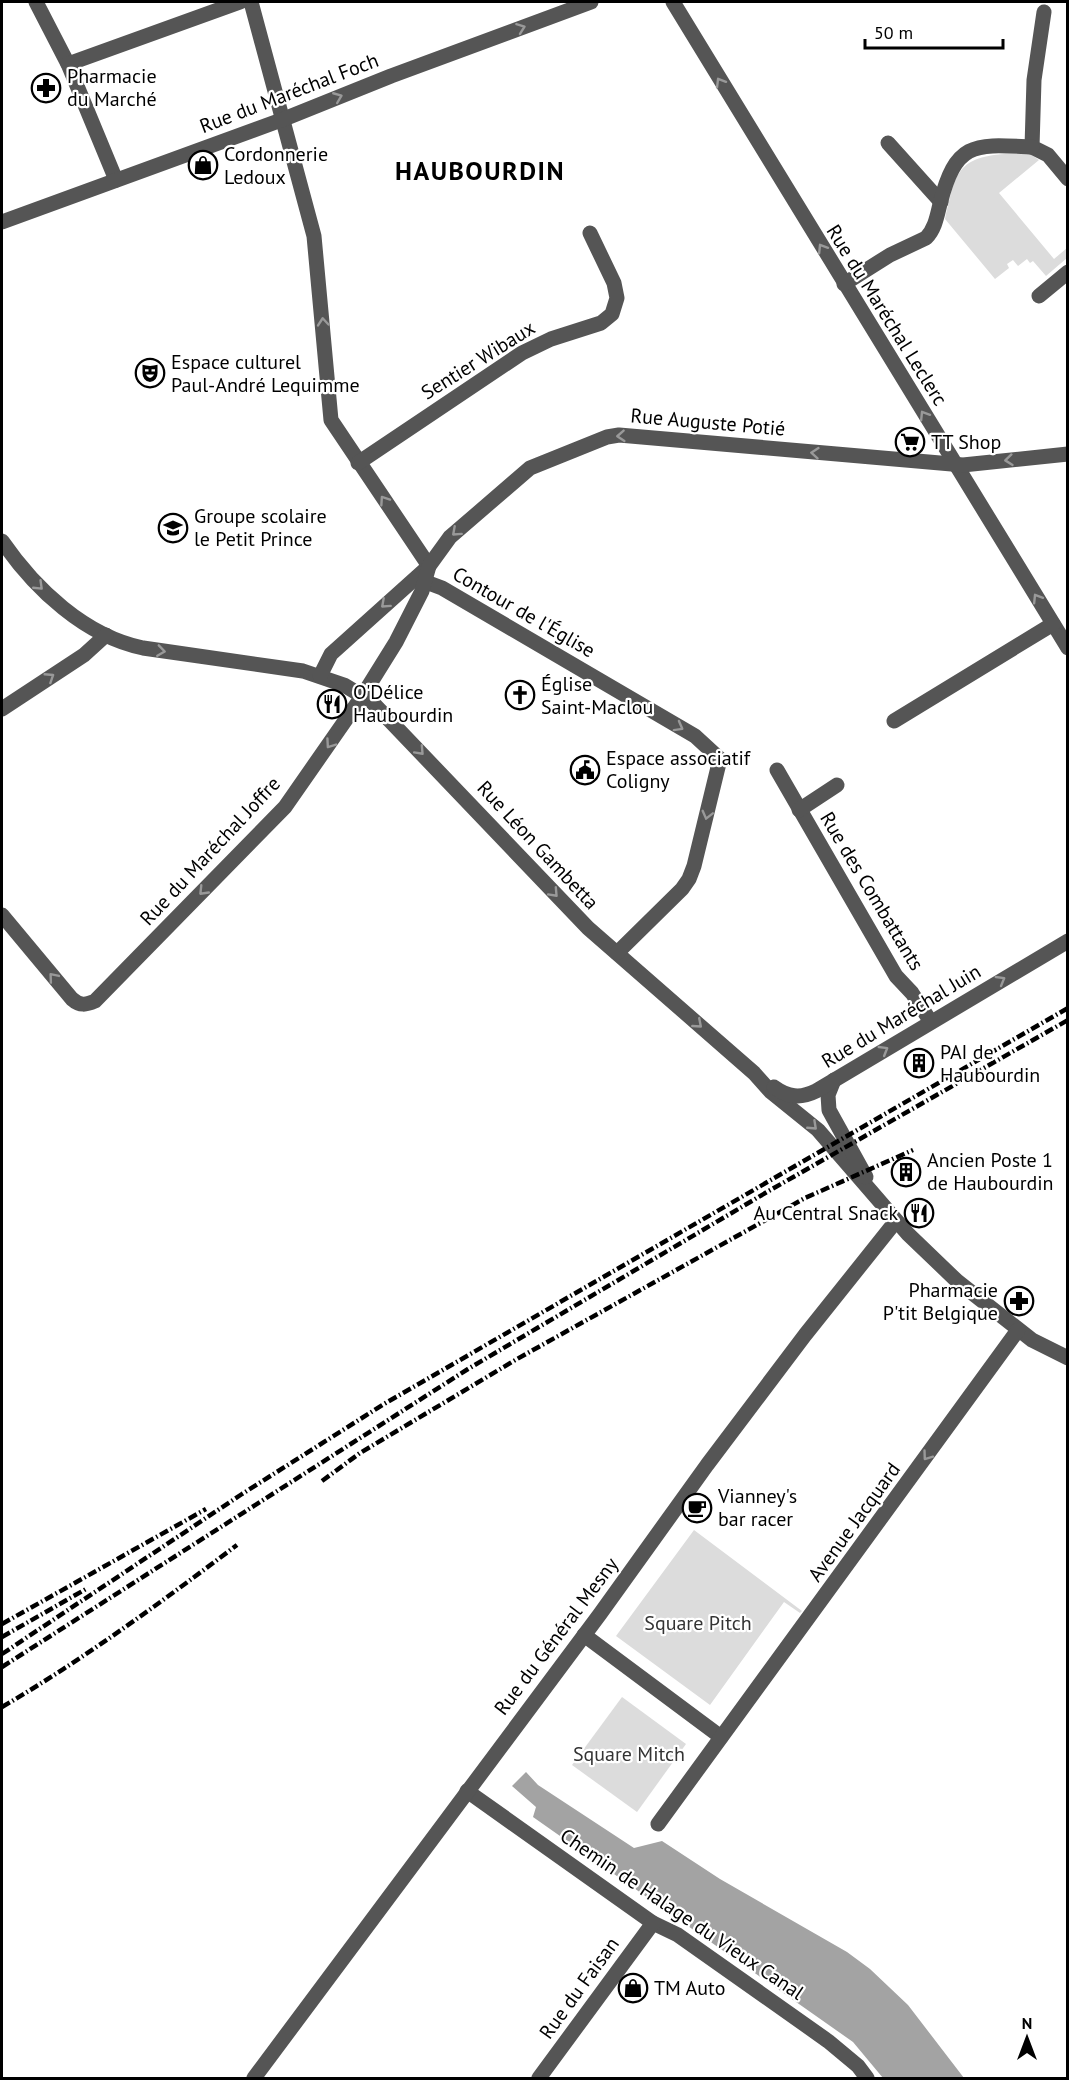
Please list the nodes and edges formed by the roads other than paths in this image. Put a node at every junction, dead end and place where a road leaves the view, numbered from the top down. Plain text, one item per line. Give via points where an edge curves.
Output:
1 (36, 2) edge
2 (240, 2) edge
3 (251, 2) edge
4 (591, 2) edge
5 (673, 2) edge
6 (1044, 12) dead end
7 (68, 64) junction
8 (284, 119) junction
9 (888, 143) dead end
10 (1032, 147) junction
11 (1068, 179) edge
12 (116, 180) junction
13 (941, 202) junction
14 (2, 222) edge
15 (590, 233) dead end
16 (1068, 272) edge
17 (844, 284) junction
18 (1039, 296) dead end
19 (1068, 454) edge
20 (358, 463) junction
21 (954, 464) junction
22 (2, 541) edge
23 (429, 566) junction
24 (426, 582) junction
25 (1053, 624) junction
26 (106, 635) junction
27 (1068, 648) edge
28 (320, 676) junction
29 (363, 696) junction
30 (2, 709) edge
31 (894, 721) dead end
32 (777, 770) dead end
33 (837, 785) dead end
34 (799, 810) junction
35 (2, 915) edge
36 (1068, 941) edge
37 (616, 953) junction
38 (931, 1022) junction
39 (754, 1073) junction
40 (834, 1080) junction
41 (881, 1204) junction
42 (896, 1221) junction
43 (1018, 1330) junction
44 (1068, 1358) edge
45 (584, 1635) junction
46 (721, 1737) junction
47 (467, 1791) junction
48 (658, 1824) dead end
49 (653, 1923) junction
50 (254, 2079) edge
51 (539, 2079) edge
52 (867, 2079) edge

1 - 7 street
2 - 7 street
3 - 8 street
8 -> 4 street, Rue du Maréchal Foch
17 -> 5 street, Rue du Maréchal Leclerc
6 - 10 street via 1034,81
7 - 12 street
8 - 12 street, Rue du Maréchal Foch
20 -> 8 street via 331,420 316,248
9 - 13 street
10 - 11 street via 1048,155
10 - 13 street via 990,145 972,150 952,168
12 - 14 street, Rue du Maréchal Foch
13 - 17 street via 926,238
15 - 20 street, Sentier Wibaux via 616,290 615,307 607,320 522,353
16 - 18 street
21 -> 17 street, Rue du Maréchal Leclerc
19 -> 21 street, Rue Auguste Potié
23 -> 20 street
21 -> 23 street, Rue Auguste Potié via 618,435 530,468 450,537
25 -> 21 street, Rue du Maréchal Leclerc
22 -> 26 street, Rue Léon Gambetta via 45,592
23 - 24 street, Rue Auguste Potié
23 -> 28 street via 335,649
24 - 29 street, Rue Auguste Potié via 406,626
24 -> 37 street, Contour de l'Église via 695,736 720,759 689,879
25 - 27 street, Rue du Maréchal Leclerc
25 - 31 street
26 -> 28 street, Rue Léon Gambetta via 143,648 278,666
30 -> 26 street via 84,655
28 - 29 street, Rue Léon Gambetta
29 -> 35 street, Rue du Maréchal Joffre via 277,816 98,998 84,1005 72,999
29 -> 37 street, Rue Léon Gambetta via 390,719 577,917
32 - 34 street, Rue des Combattants
33 - 34 street, Rue des Combattants
34 - 38 street, Rue des Combattants via 896,976
38 -> 36 street, Rue du Maréchal Juin
37 -> 39 street, Rue Léon Gambetta
40 -> 38 street, Rue du Maréchal Juin
39 - 40 street, Rue du Maréchal Juin via 781,1092 797,1097
39 -> 41 street, Rue Léon Gambetta via 771,1092 813,1125
40 - 41 street via 828,1095 829,1110
41 - 42 street
42 - 43 street via 957,1281
42 - 45 street, Rue du Général Mesny via 791,1353
43 - 44 street via 1044,1348
43 -> 46 street, Avenue Jacquard
45 - 46 street
45 - 47 street, Rue du Général Mesny
46 - 48 street, Avenue Jacquard
47 - 49 street, Chemin de Halage du Vieux Canal
47 - 50 street, Rue du Général Mesny
49 - 51 street, Rue du Faisan
49 - 52 street, Chemin de Halage du Vieux Canal via 678,1935 822,2037 858,2066

